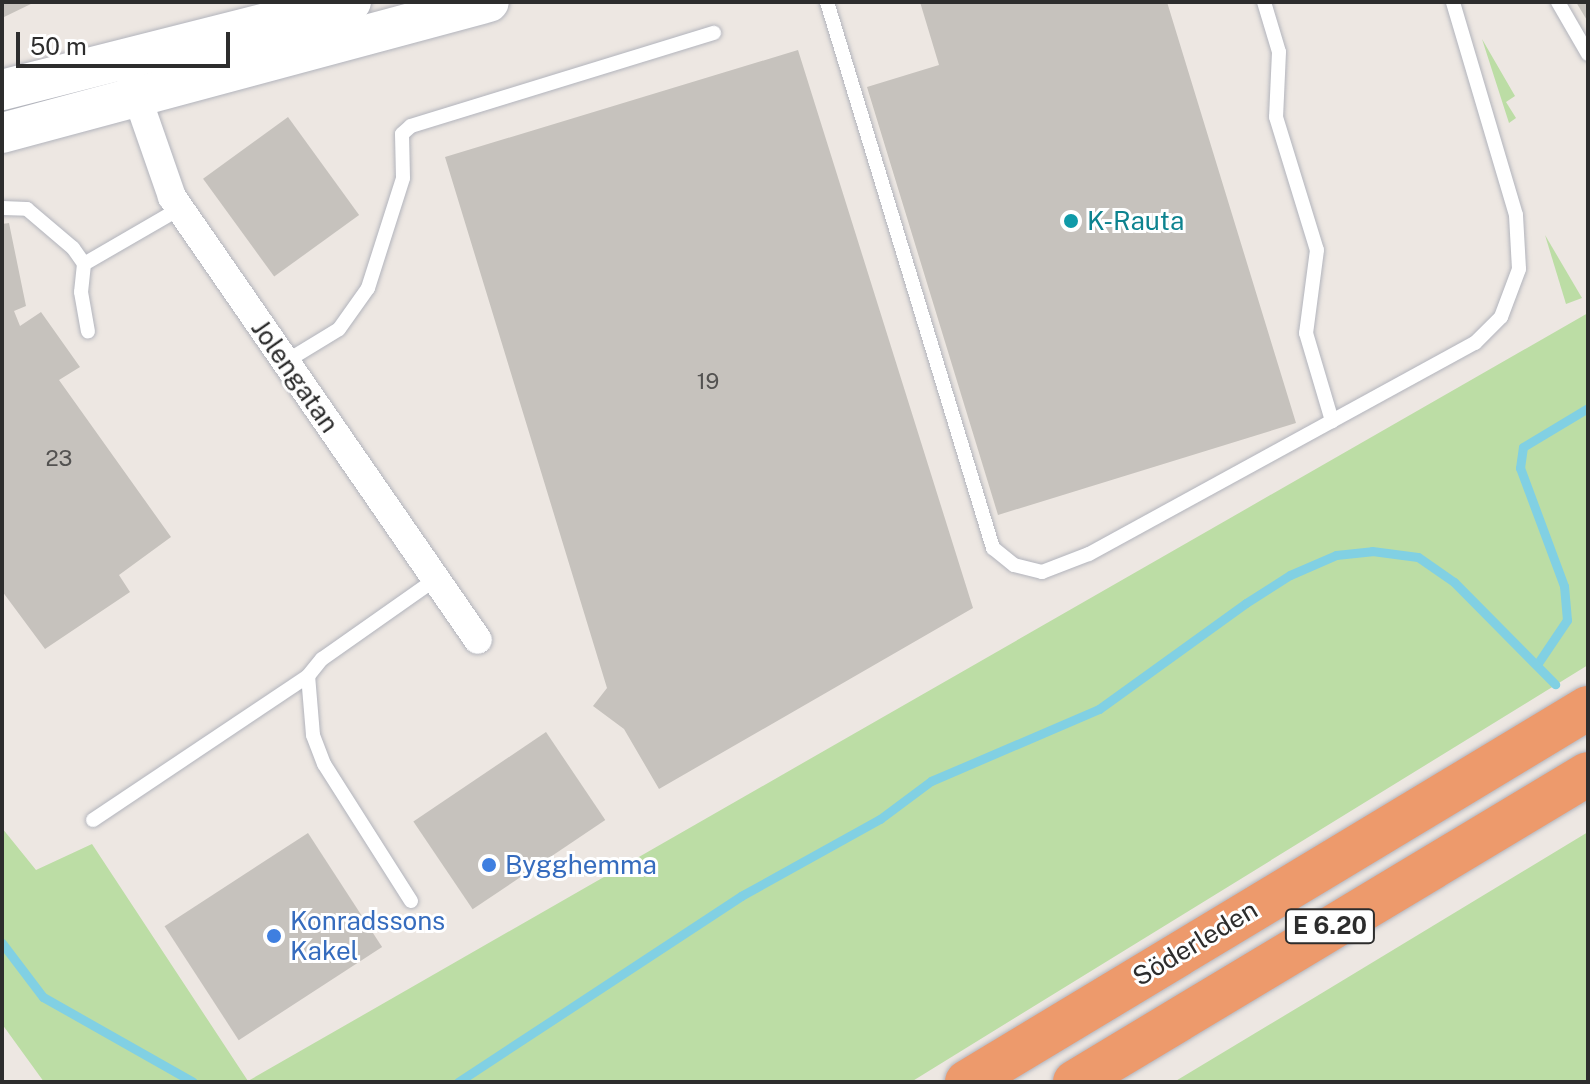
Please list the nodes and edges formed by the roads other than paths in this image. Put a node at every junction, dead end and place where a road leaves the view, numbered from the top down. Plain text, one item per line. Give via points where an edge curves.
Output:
1 (351, 2) edge
2 (489, 2) edge
3 (827, 2) edge
4 (1264, 2) edge
5 (1453, 2) edge
6 (1558, 2) edge
7 (714, 33) dead end
8 (1588, 54) edge
9 (131, 81) junction
10 (2, 90) edge
11 (2, 133) edge
12 (2, 208) edge
13 (179, 209) junction
14 (84, 264) junction
15 (88, 331) dead end
16 (285, 362) junction
17 (1332, 421) junction
18 (436, 579) junction
19 (478, 640) dead end
20 (308, 676) junction
21 (1588, 708) edge
22 (1588, 774) edge
23 (93, 820) dead end
24 (411, 901) dead end
25 (967, 1082) edge
26 (1075, 1082) edge

1 - 9 street
2 - 9 street
3 - 17 lane via 993,548 1001,558 1028,570 1059,568
4 - 17 lane via 1279,52 1276,117 1317,250 1306,333
5 - 17 lane via 1516,215 1519,253 1512,299 1475,343
6 - 8 lane
7 - 16 lane via 411,126 402,134 403,178 368,288 339,329
9 - 10 street
9 - 11 street
9 - 13 street, Jolengatan via 155,162
12 - 14 lane via 27,209
13 - 14 lane
13 - 16 street, Jolengatan
14 - 15 lane via 81,292
16 - 18 street, Jolengatan
18 - 19 street, Jolengatan
18 - 20 lane via 322,659
20 - 23 lane
20 - 24 lane via 313,735 324,764
21 - 25 highway, Söderleden / E 6.20
22 - 26 highway, E 6.20

